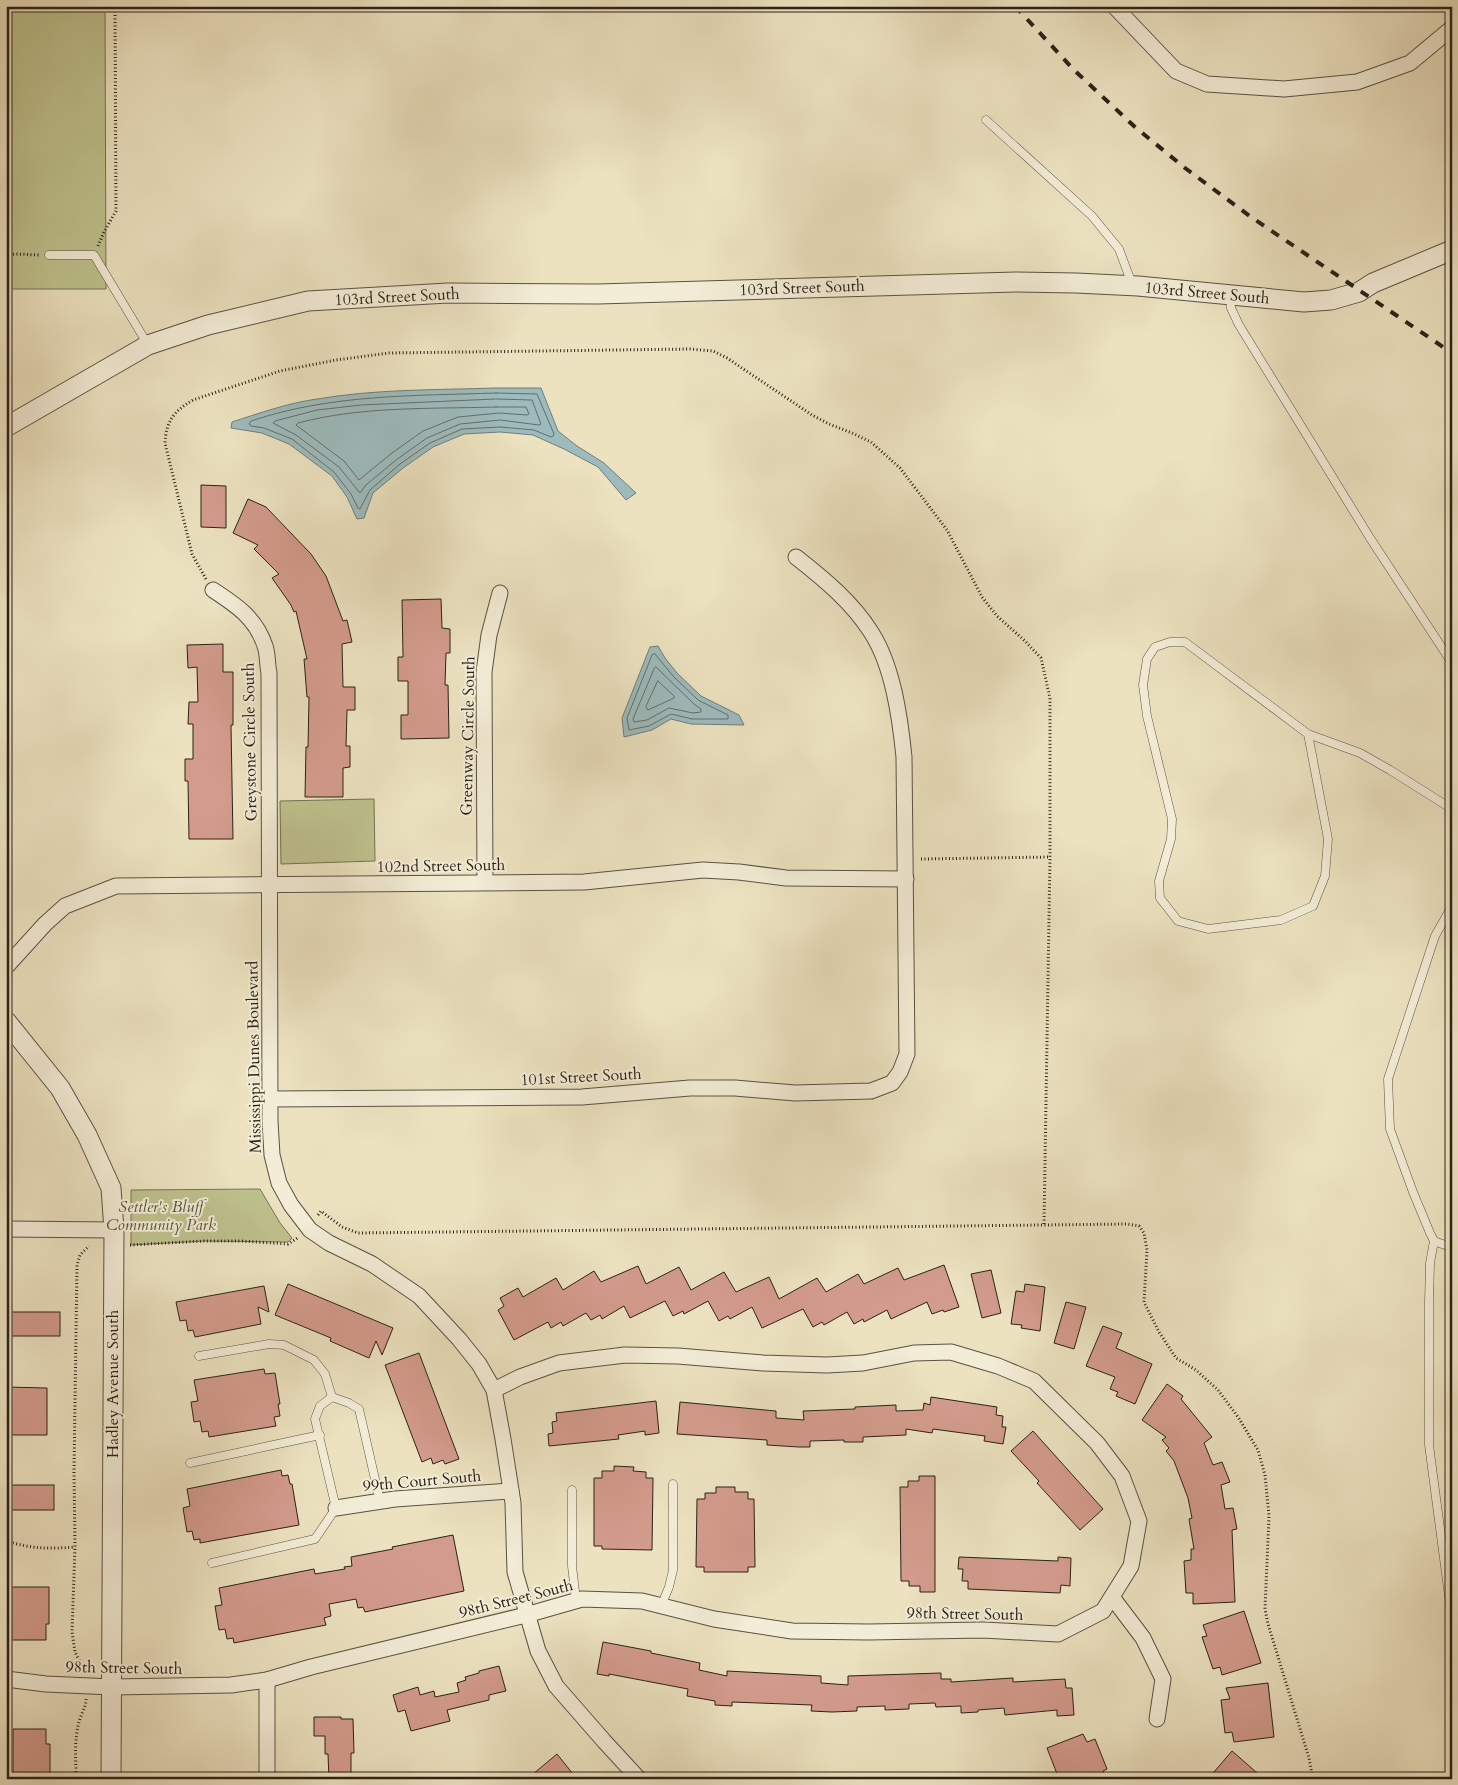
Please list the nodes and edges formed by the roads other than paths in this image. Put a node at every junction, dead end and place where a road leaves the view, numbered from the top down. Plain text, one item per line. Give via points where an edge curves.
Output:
1 (1114, 6) edge
2 (1452, 28) edge
3 (986, 120) dead end
4 (1452, 250) edge
5 (49, 255) road end
6 (1133, 286) junction
7 (1230, 295) junction
8 (148, 345) junction
9 (6, 427) edge
10 (796, 557) dead end
11 (213, 590) road end
12 (500, 592) dead end
13 (1452, 663) edge
14 (1308, 734) junction
15 (1452, 809) edge
16 (906, 880) junction
17 (485, 882) junction
18 (269, 886) junction
19 (1452, 906) edge
20 (6, 967) edge
21 (6, 1020) edge
22 (270, 1099) junction
23 (6, 1229) edge
24 (114, 1238) junction
25 (1434, 1241) junction
26 (1452, 1245) edge
27 (199, 1356) dead end
28 (494, 1390) junction
29 (332, 1398) junction
30 (320, 1435) junction
31 (190, 1462) dead end
32 (673, 1484) dead end
33 (572, 1490) dead end
34 (511, 1491) junction
35 (380, 1501) junction
36 (336, 1508) junction
37 (212, 1563) dead end
38 (1112, 1597) junction
39 (576, 1600) junction
40 (661, 1606) junction
41 (526, 1615) junction
42 (1452, 1619) edge
43 (6, 1679) edge
44 (267, 1680) junction
45 (112, 1687) junction
46 (1156, 1719) dead end
47 (111, 1779) edge
48 (267, 1779) edge
49 (639, 1779) edge

1 - 2 street via 1176,71 1208,84 1284,89 1357,82 1410,63
3 - 6 lane via 1092,216 1119,249
4 - 7 street, 103rd Street South via 1372,283 1359,292 1331,300 1304,302
5 - 8 lane via 94,255
6 - 7 street, 103rd Street South
6 - 8 street, 103rd Street South via 1016,282 598,294 448,293 308,301 208,325
7 - 13 lane via 1231,308 1239,325 1370,538
8 - 9 street, 103rd Street South
10 - 16 street via 842,596 872,632 886,665 899,714 904,757
11 - 18 street, Greystone Circle South via 241,609 265,646 269,673
12 - 17 street, Greenway Circle South via 484,672
14 - 14 lane via 1185,642 1155,647 1147,659 1143,685 1147,716 1172,819 1171,839 1159,880 1160,898 1178,921 1208,929 1281,920 1313,906 1326,876 1328,839
14 - 15 lane via 1360,753
16 - 17 street, 102nd Street South via 786,878 703,870 584,882
16 - 22 street, 101st Street South via 907,1054 892,1083 871,1091 795,1093 690,1088 582,1097
17 - 18 street, 102nd Street South
18 - 20 street, 102nd Street South via 116,886 65,906
18 - 22 street, Mississippi Dunes Boulevard
19 - 25 lane via 1435,936 1388,1079 1390,1129
21 - 24 street, Hadley Avenue South via 60,1088 87,1135 111,1188
22 - 28 street, Mississippi Dunes Boulevard via 272,1155 279,1183 310,1230 372,1264 419,1296 460,1339
23 - 24 street
24 - 45 street, Hadley Avenue South
25 - 26 lane
25 - 42 lane via 1429,1302 1429,1445
27 - 29 lane via 269,1344 284,1345 314,1360 325,1374
28 - 34 street, Mississippi Dunes Boulevard
28 - 38 street, 98th Street South via 520,1376 559,1364 625,1355 827,1365 863,1363 914,1353 952,1352 998,1366 1034,1381 1097,1443 1122,1476 1139,1521 1131,1566
29 - 30 lane via 320,1406 315,1419
29 - 35 lane via 359,1410
30 - 31 lane
30 - 36 lane
32 - 40 lane via 674,1570
33 - 39 lane via 572,1566
34 - 35 street, 99th Court South
34 - 41 street, Mississippi Dunes Boulevard via 515,1572
35 - 36 street, 99th Court South
36 - 37 lane via 315,1539
38 - 40 street, 98th Street South via 1103,1611 1058,1634 983,1630 792,1631 714,1619
38 - 46 street via 1143,1638 1163,1679
39 - 40 street, 98th Street South via 642,1601
39 - 41 street, 98th Street South
41 - 44 street, 98th Street South
41 - 49 street, Mississippi Dunes Boulevard via 538,1651 556,1686
43 - 45 street, 98th Street South
44 - 45 street, 98th Street South via 231,1686
44 - 48 street
45 - 47 street, Hadley Avenue South

